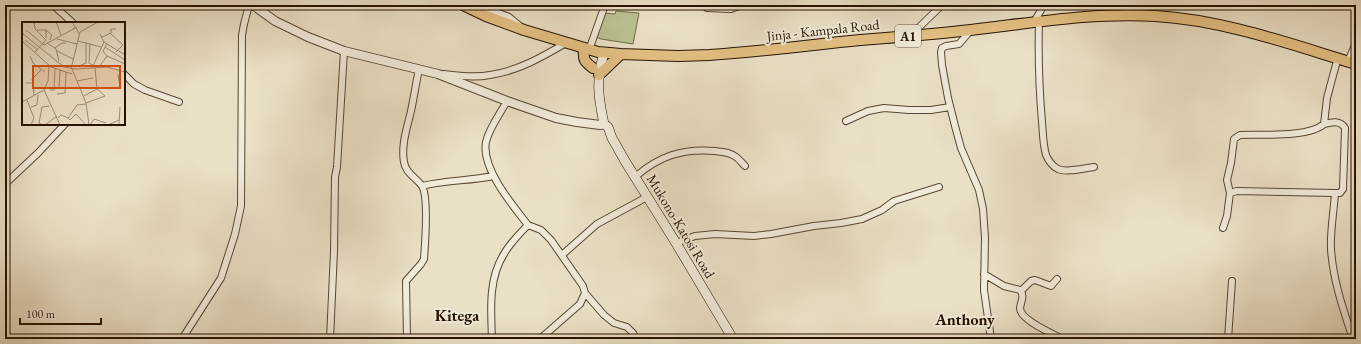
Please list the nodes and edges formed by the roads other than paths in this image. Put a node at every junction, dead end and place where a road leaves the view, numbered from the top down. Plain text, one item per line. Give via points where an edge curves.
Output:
1 (53, 5) edge
2 (249, 5) edge
3 (253, 5) edge
4 (463, 5) edge
5 (478, 5) edge
6 (605, 5) edge
7 (742, 5) edge
8 (942, 5) edge
9 (1044, 5) edge
10 (707, 8) dead end
11 (72, 22) edge
12 (1036, 22) junction
13 (524, 30) junction
14 (971, 30) junction
15 (910, 36) junction
16 (566, 43) junction
17 (1356, 43) edge
18 (344, 51) junction
19 (594, 51) junction
20 (621, 54) junction
21 (1338, 57) junction
22 (1352, 62) edge
23 (419, 69) junction
24 (596, 72) junction
25 (438, 74) junction
26 (125, 75) edge
27 (507, 101) junction
28 (179, 102) dead end
29 (950, 107) junction
30 (846, 121) dead end
31 (1324, 124) junction
32 (64, 125) edge
33 (604, 125) junction
34 (745, 166) dead end
35 (1094, 167) dead end
36 (493, 176) junction
37 (635, 177) junction
38 (5, 184) edge
39 (422, 186) junction
40 (940, 187) dead end
41 (1230, 192) junction
42 (1335, 193) junction
43 (647, 197) junction
44 (528, 225) junction
45 (1223, 228) dead end
46 (676, 243) junction
47 (562, 255) junction
48 (984, 274) junction
49 (1057, 279) dead end
50 (1232, 281) dead end
51 (1021, 291) junction
52 (585, 293) junction
53 (182, 339) edge
54 (330, 339) edge
55 (407, 339) edge
56 (492, 339) edge
57 (540, 339) edge
58 (636, 339) edge
59 (733, 339) edge
60 (992, 339) edge
61 (1063, 339) edge
62 (1228, 339) edge
63 (1353, 339) edge

1 - 11 street
2 - 53 street via 242,35 240,206 236,230 221,278
3 - 18 street via 275,21
4 - 13 highway, Jinja - Kampala Road / A1
5 - 13 street via 509,17
6 - 19 street
7 - 10 street via 731,9
8 - 15 street
9 - 12 street
12 - 14 highway, Jinja - Kampala Road / A1
12 - 21 highway, Jinja - Kampala Road / A1 via 1117,15 1194,20 1234,28
12 - 35 street via 1047,156 1051,164 1058,169
13 - 16 highway, Jinja - Kampala Road / A1
14 - 15 highway, Jinja - Kampala Road / A1
14 - 29 street via 959,44 946,46 940,52
15 - 20 highway, Jinja - Kampala Road / A1 via 709,56
16 - 19 highway, Jinja - Kampala Road / A1
16 - 25 street via 536,60 495,74
17 - 22 street
18 - 23 street
18 - 54 street via 335,177
19 - 20 highway, Jinja - Kampala Road / A1
19 - 24 main road, Mukono-Katosi Road via 599,68
19 - 24 highway via 583,58
20 - 24 highway
21 - 22 highway, Jinja - Kampala Road / A1
21 - 31 street via 1327,98
23 - 25 street
23 - 39 street via 404,143 404,158 409,173
24 - 33 main road, Mukono-Katosi Road via 594,102 596,113
25 - 27 street
26 - 28 street via 145,90
27 - 33 street via 556,118
27 - 36 street via 486,142
29 - 30 street via 931,110 884,108
29 - 48 street via 961,148 979,190 983,209
31 - 41 street via 1299,134 1236,137 1227,180
31 - 42 street via 1337,122 1345,128 1343,189 1340,193
32 - 38 street
33 - 37 main road, Mukono-Katosi Road
34 - 37 street via 727,152 693,150 679,152 659,160
36 - 39 street
36 - 44 street
37 - 43 main road, Mukono-Katosi Road
39 - 55 street via 426,208 424,259 406,281
40 - 46 street via 894,201 862,219 754,236 695,236
41 - 42 street
41 - 45 street
42 - 63 street via 1331,247 1333,266 1341,303
43 - 46 main road, Mukono-Katosi Road
43 - 47 street via 597,224
44 - 47 street via 541,230
44 - 56 street via 503,254 496,270 492,289
46 - 59 main road, Mukono-Katosi Road
47 - 52 street
48 - 51 street via 1004,286
48 - 60 street
49 - 51 street via 1051,286 1031,281
50 - 62 street
51 - 61 street via 1023,297 1020,308 1023,316
52 - 57 street via 580,304
52 - 58 street via 604,315 614,323 627,327

